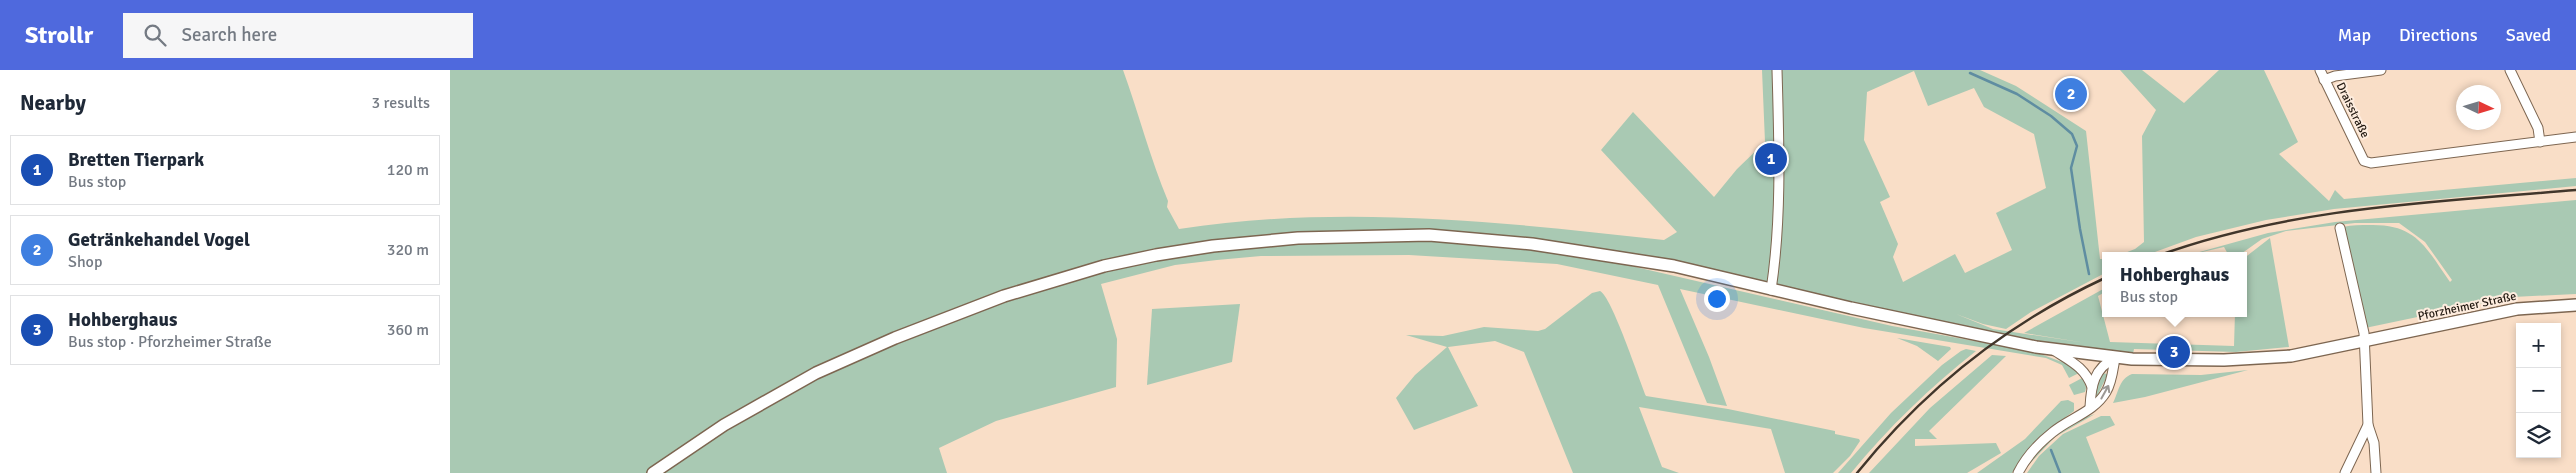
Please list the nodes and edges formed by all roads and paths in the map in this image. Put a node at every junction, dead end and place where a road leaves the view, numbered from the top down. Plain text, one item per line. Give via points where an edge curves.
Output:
1 (1777, 70) edge
2 (2320, 70) edge
3 (2381, 70) edge
4 (2510, 70) edge
5 (2324, 80) junction
6 (2576, 137) edge
7 (2540, 142) junction
8 (2340, 228) dead end
9 (1771, 290) junction
10 (2576, 305) edge
11 (2365, 342) junction
12 (2053, 350) junction
13 (2114, 358) junction
14 (2092, 388) junction
15 (2090, 407) junction
16 (2368, 425) junction
17 (653, 473) edge
18 (2018, 473) edge
19 (2345, 473) edge
20 (2376, 473) edge

1 - 9 street via 1778,166
2 - 5 street, Draisstraße
3 - 5 street
4 - 7 street via 2538,128
5 - 7 street, Draisstraße via 2364,161 2371,163
6 - 7 street
8 - 11 street
9 - 12 main road, Pforzheimer Straße
9 - 17 main road, Pforzheimer Straße via 1674,266 1532,244 1429,235 1298,238 1175,252 1054,280 895,338 816,374 724,425
10 - 11 main road, Pforzheimer Straße via 2517,309
11 - 13 main road, Pforzheimer Straße via 2291,356 2224,360
11 - 16 street
12 - 13 main road, Pforzheimer Straße
12 - 14 street via 2081,367
13 - 14 street via 2098,370
15 -> 13 street via 2106,391
14 - 15 street
15 - 18 street via 2054,431 2036,448
16 - 19 street
16 - 20 street via 2374,443

